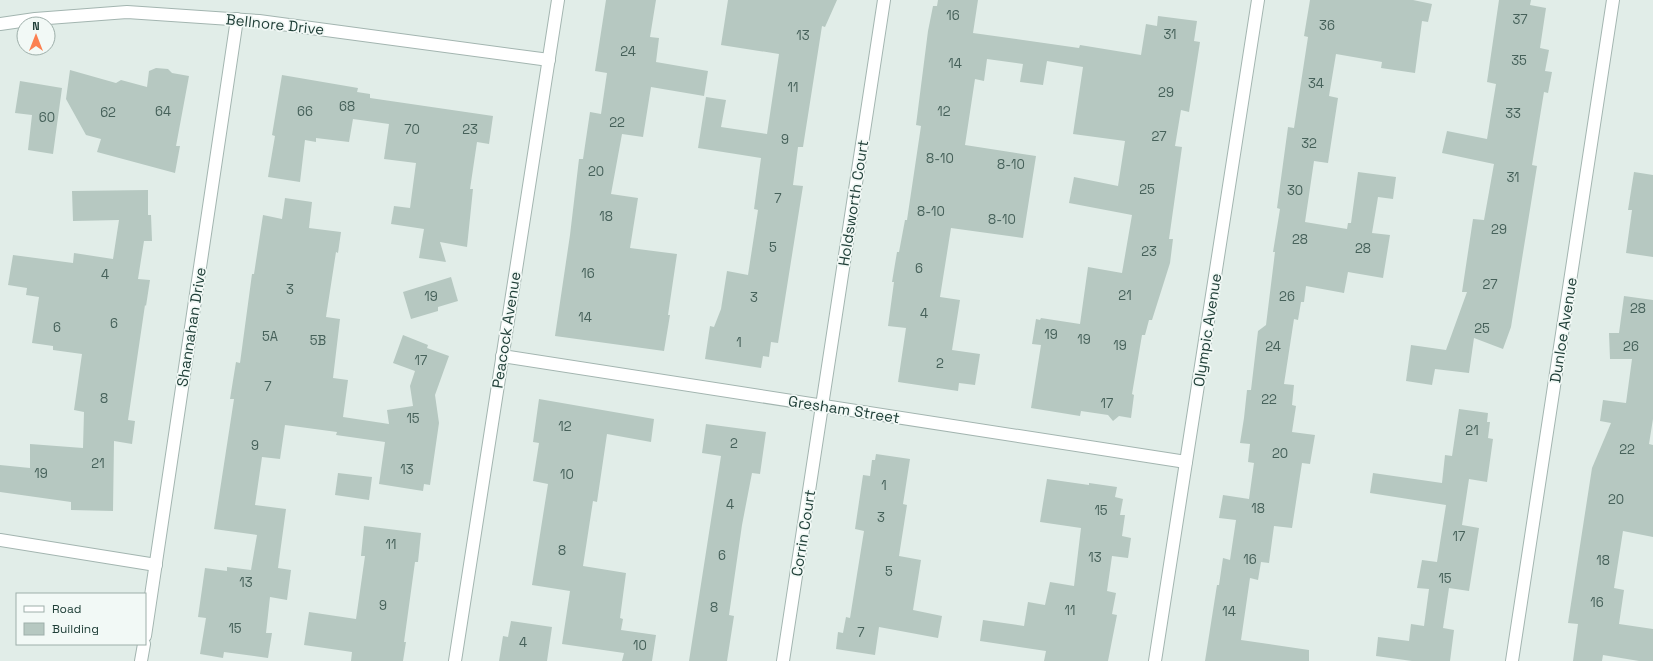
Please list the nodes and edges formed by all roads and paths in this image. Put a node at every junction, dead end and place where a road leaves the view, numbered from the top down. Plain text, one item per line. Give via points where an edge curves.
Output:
1 (558, 0) edge
2 (884, 0) edge
3 (1258, 0) edge
4 (1613, 0) edge
5 (237, 19) junction
6 (0, 24) edge
7 (549, 60) junction
8 (502, 356) junction
9 (823, 406) junction
10 (1186, 462) junction
11 (0, 540) edge
12 (156, 565) junction
13 (146, 630) edge
14 (144, 645) edge
15 (141, 661) edge
16 (455, 661) edge
17 (783, 661) edge
18 (1156, 661) edge
19 (1512, 661) edge

1 - 7 street, Peacock Avenue
2 - 9 street, Holdsworth Court
3 - 10 street, Olympic Avenue
4 - 19 street, Dunloe Avenue
5 - 6 street, Bellnore Drive via 127,12
5 - 7 street, Bellnore Drive
5 - 12 street, Shannahan Drive
7 - 8 street, Peacock Avenue
8 - 9 street, Gresham Street
8 - 16 street, Peacock Avenue
9 - 10 street, Gresham Street
9 - 17 street, Corrin Court
10 - 18 street, Olympic Avenue
11 - 12 street
12 - 13 street, Shannahan Drive
14 - 15 street

